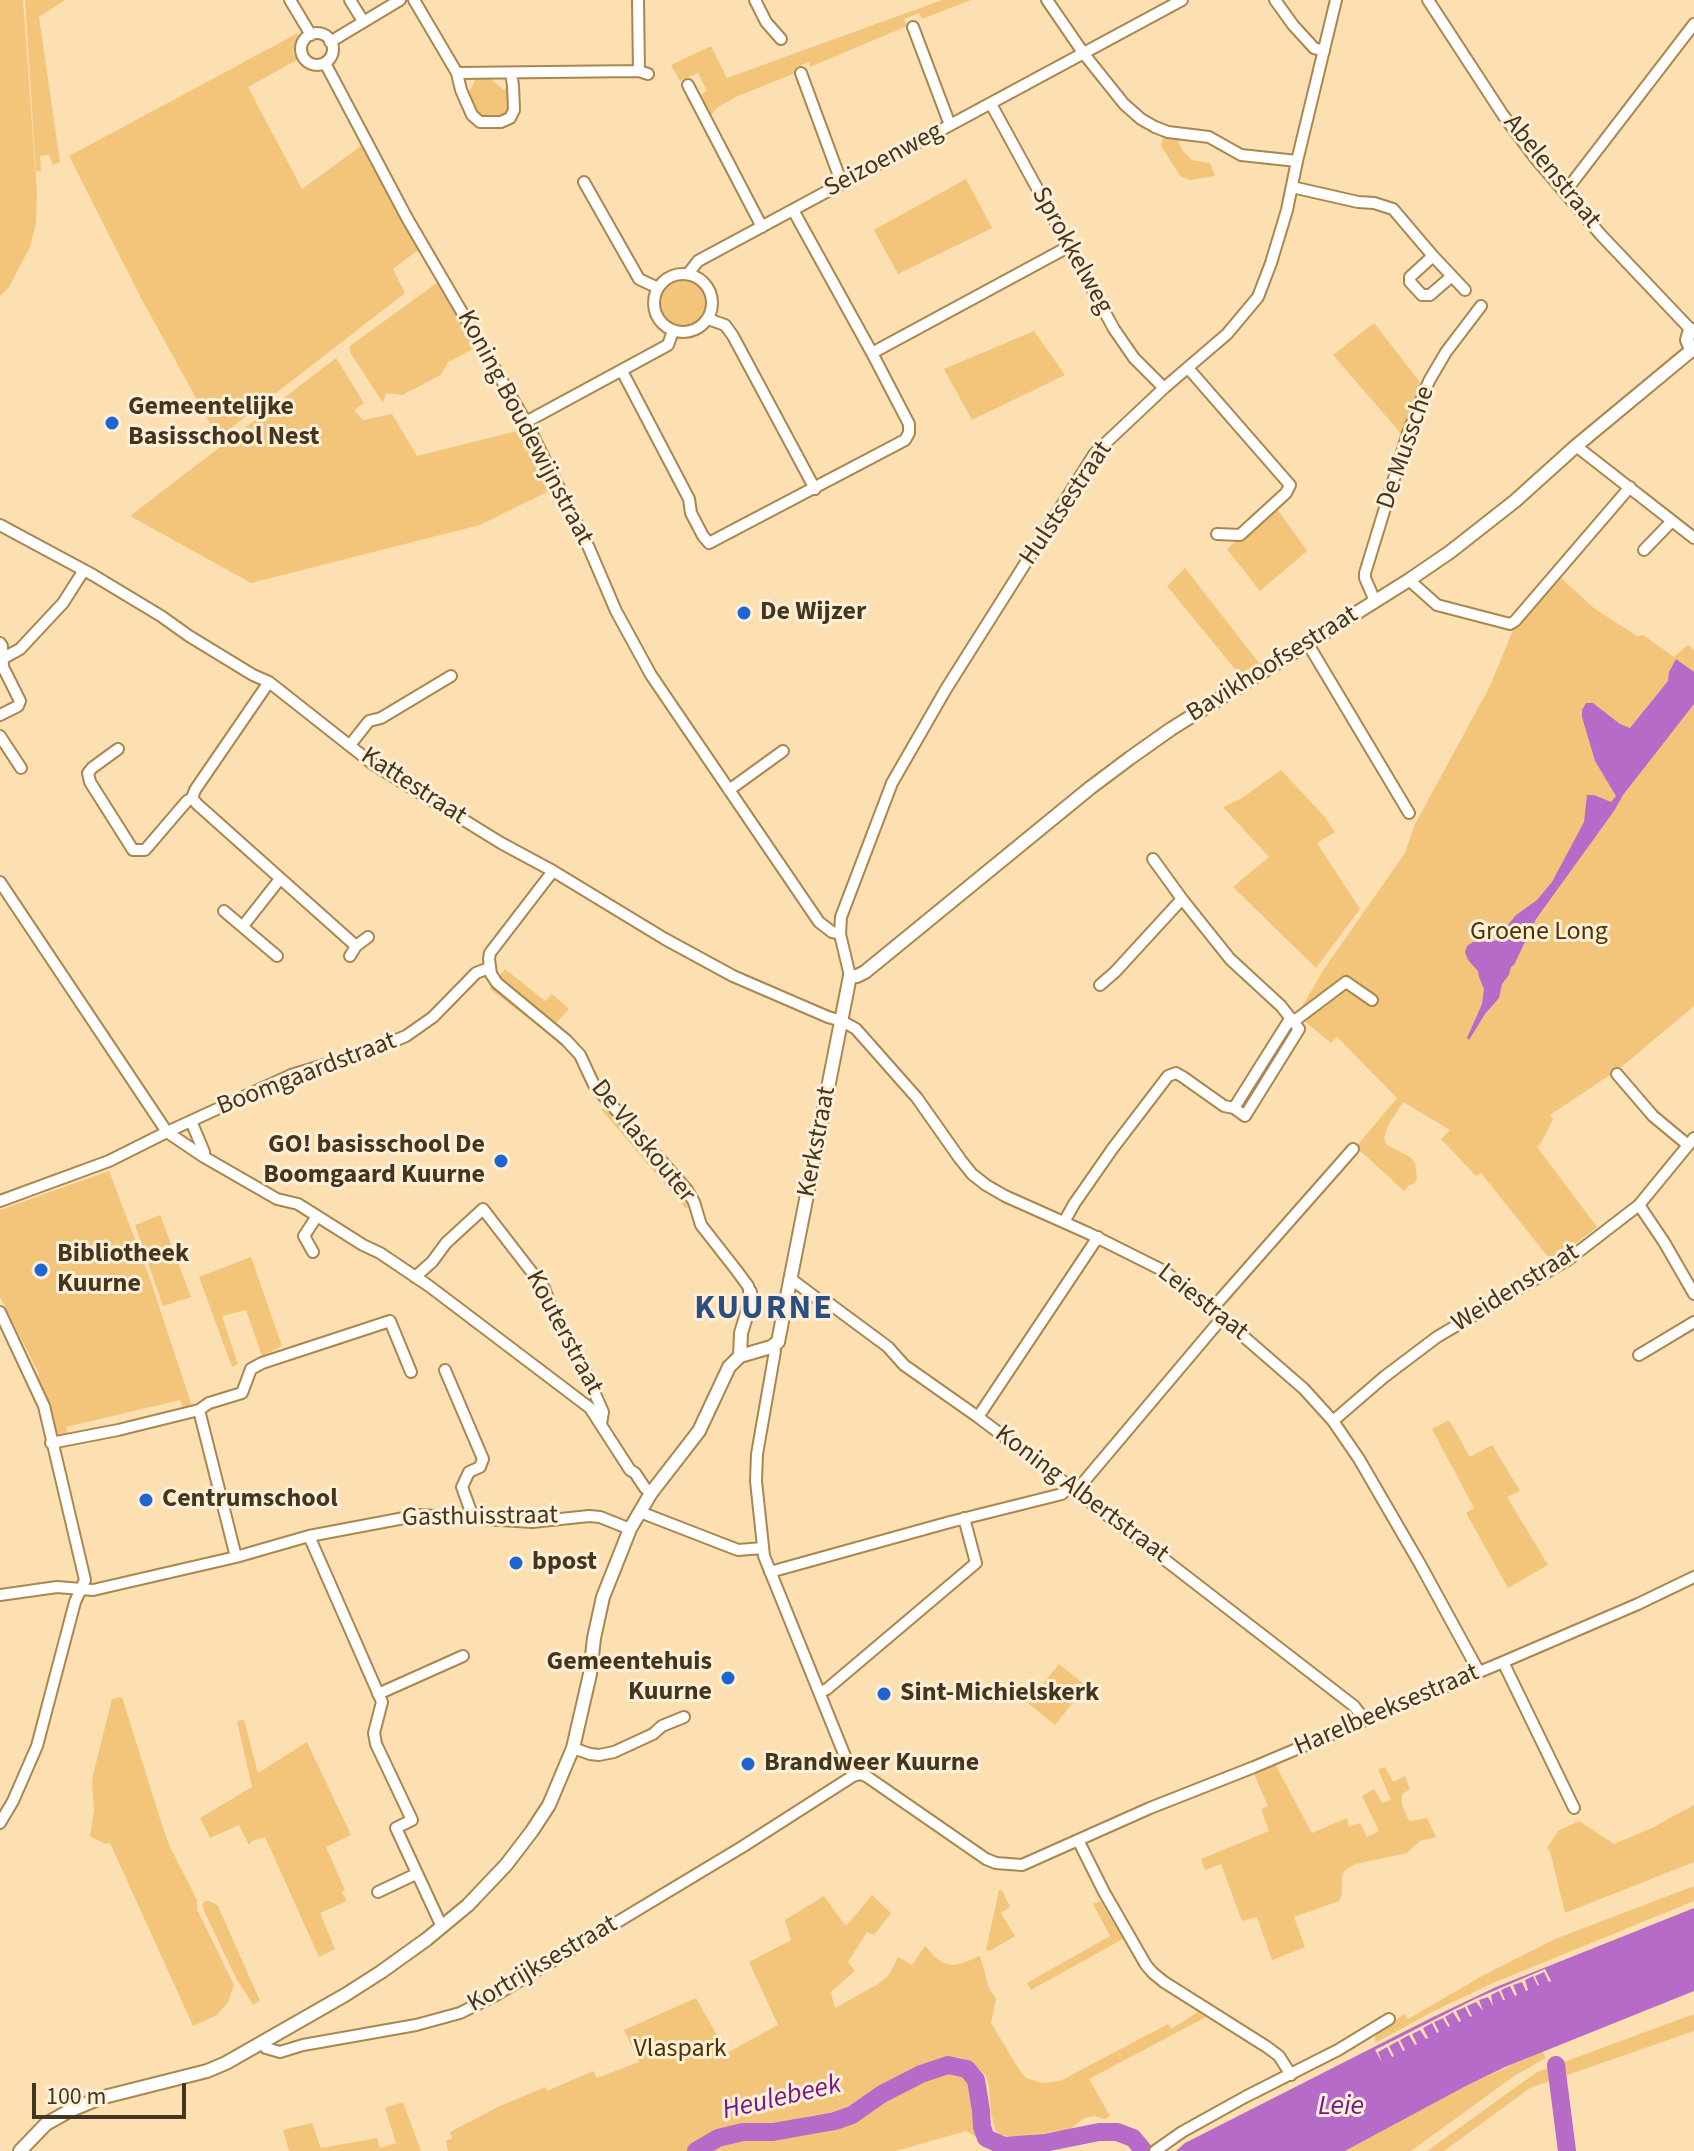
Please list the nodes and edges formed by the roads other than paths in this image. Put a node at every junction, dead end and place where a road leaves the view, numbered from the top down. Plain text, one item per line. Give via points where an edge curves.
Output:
1 (290, 0) edge
2 (350, 0) edge
3 (400, 0) edge
4 (414, 0) edge
5 (638, 0) edge
6 (755, 0) edge
7 (1047, 0) edge
8 (1182, 0) edge
9 (1275, 0) edge
10 (1336, 0) edge
11 (1428, 0) edge
12 (363, 21) junction
13 (1694, 24) edge
14 (913, 27) dead end
15 (311, 35) junction
16 (781, 39) dead end
17 (330, 42) junction
18 (1324, 51) junction
19 (1084, 54) junction
20 (325, 63) junction
21 (457, 73) junction
22 (801, 73) dead end
23 (511, 74) junction
24 (688, 85) dead end
25 (991, 104) junction
26 (950, 125) junction
27 (1297, 161) junction
28 (584, 182) dead end
29 (842, 184) junction
30 (1292, 187) junction
31 (1565, 192) junction
32 (793, 210) junction
33 (762, 227) junction
34 (1068, 247) junction
35 (1433, 256) junction
36 (688, 274) junction
37 (1452, 276) junction
38 (658, 288) junction
39 (1465, 290) dead end
40 (1481, 306) dead end
41 (708, 319) junction
42 (1693, 330) edge
43 (673, 331) junction
44 (1693, 350) edge
45 (872, 353) junction
46 (1188, 368) junction
47 (622, 371) junction
48 (1164, 388) junction
49 (526, 422) junction
50 (1576, 446) junction
51 (1630, 487) junction
52 (815, 489) junction
53 (1672, 521) junction
54 (0, 525) edge
55 (1217, 534) dead end
56 (1694, 538) edge
57 (1644, 550) dead end
58 (84, 570) junction
59 (1409, 580) junction
60 (1375, 601) junction
61 (0, 643) edge
62 (1308, 644) junction
63 (1, 660) edge
64 (451, 676) dead end
65 (269, 682) junction
66 (0, 715) edge
67 (0, 736) edge
68 (350, 745) junction
69 (118, 749) dead end
70 (783, 751) dead end
71 (21, 768) dead end
72 (729, 790) junction
73 (192, 798) junction
74 (1409, 813) dead end
75 (1153, 859) dead end
76 (553, 871) junction
77 (280, 879) junction
78 (0, 882) edge
79 (1182, 899) junction
80 (224, 911) dead end
81 (243, 926) junction
82 (840, 934) junction
83 (368, 937) dead end
84 (277, 956) dead end
85 (489, 968) junction
86 (850, 976) junction
87 (1100, 985) dead end
88 (1372, 1000) dead end
89 (1290, 1019) junction
90 (842, 1021) junction
91 (1617, 1074) dead end
92 (191, 1121) junction
93 (167, 1132) junction
94 (1691, 1142) edge
95 (1353, 1149) dead end
96 (204, 1157) junction
97 (0, 1201) edge
98 (1639, 1205) junction
99 (317, 1216) junction
100 (1064, 1222) junction
101 (1098, 1237) junction
102 (313, 1252) dead end
103 (415, 1277) junction
104 (791, 1279) junction
105 (750, 1292) joint
106 (1694, 1294) edge
107 (1212, 1309) junction
108 (0, 1312) edge
109 (1222, 1318) junction
110 (1694, 1322) edge
111 (771, 1347) junction
112 (1639, 1355) dead end
113 (740, 1356) junction
114 (445, 1370) dead end
115 (411, 1372) dead end
116 (199, 1410) junction
117 (978, 1417) junction
118 (1333, 1421) junction
119 (601, 1424) junction
120 (51, 1443) junction
121 (1072, 1488) junction
122 (651, 1493) junction
123 (640, 1512) junction
124 (469, 1518) junction
125 (964, 1518) junction
126 (630, 1529) junction
127 (309, 1536) junction
128 (763, 1548) junction
129 (236, 1557) junction
130 (770, 1572) junction
131 (1694, 1577) edge
132 (80, 1589) junction
133 (0, 1595) edge
134 (463, 1656) dead end
135 (1503, 1662) junction
136 (1479, 1672) junction
137 (820, 1692) junction
138 (378, 1694) junction
139 (684, 1717) dead end
140 (1365, 1720) junction
141 (573, 1748) junction
142 (849, 1762) joint
143 (857, 1775) junction
144 (1574, 1808) dead end
145 (0, 1823) edge
146 (1078, 1840) junction
147 (416, 1874) junction
148 (378, 1892) dead end
149 (442, 1927) junction
150 (1389, 2019) dead end
151 (280, 2032) junction
152 (263, 2042) junction
153 (296, 2046) junction
154 (1291, 2075) junction
155 (1156, 2150) edge
156 (20, 2151) edge

1 - 15 street
2 - 12 street
3 - 12 street
4 - 21 street
5 - 23 street via 644,73
6 - 16 street
7 - 19 street
8 - 19 street, Seizoenweg
9 - 18 street via 1314,48
10 - 18 street, Hulstsestraat
11 - 31 street, Abelenstraat via 1503,115
12 - 17 street
13 - 31 street
14 - 26 street
15 - 17 street
15 - 20 street via 303,42 302,54 310,63
17 - 20 street via 332,53
18 - 27 street, Hulstsestraat
19 - 25 street, Seizoenweg
19 - 27 street via 1124,104 1155,127 1209,137 1241,155
20 - 49 street, Koning Boudewijnstraat via 407,218
21 - 23 street
21 - 23 street via 472,115 480,122 510,118
22 - 29 street
24 - 33 street
25 - 26 street, Seizoenweg
25 - 34 street, Sprokkelweg
26 - 29 street, Seizoenweg
27 - 30 street, Hulstsestraat
28 - 38 street via 639,279
29 - 32 street, Seizoenweg
30 - 35 street via 1393,209
30 - 46 street, Hulstsestraat via 1258,297
31 - 42 street, Abelenstraat
32 - 33 street, Seizoenweg
32 - 45 street
33 - 36 street, Seizoenweg via 698,261
34 - 45 street
34 - 48 street, Sprokkelweg via 1114,329
35 - 37 street
35 - 37 street via 1410,277 1422,295 1430,295
36 - 38 street via 663,281
36 - 41 street via 705,283 713,300
37 - 39 street
38 - 43 street via 655,313
40 - 60 street, De Mussche via 1429,381 1408,433 1365,573
41 - 43 street via 693,331
41 - 52 street via 725,325 733,336
42 - 44 street via 1687,340
43 - 47 street via 668,345
44 - 50 street, Bavikhoofsestraat
45 - 52 street via 909,433
46 - 48 street, Hulstsestraat
46 - 55 street via 1290,485 1240,535
47 - 49 street
47 - 52 street via 709,543
48 - 82 street, Hulstsestraat via 1095,453 946,689 892,783 841,917
49 - 72 street, Koning Boudewijnstraat via 630,637
50 - 51 street
50 - 59 street, Bavikhoofsestraat via 1515,501
51 - 53 street
51 - 59 street via 1510,624 1437,605
53 - 56 street
53 - 57 street
54 - 58 street, Kattestraat
58 - 63 street via 52,615 20,649
58 - 65 street, Kattestraat
59 - 60 street, Bavikhoofsestraat
60 - 62 street, Bavikhoofsestraat
61 - 63 street
62 - 74 street
62 - 86 street, Bavikhoofsestraat via 1130,758 865,972
63 - 66 street via 20,701
64 - 68 street via 369,721
65 - 68 street, Kattestraat
65 - 73 street
67 - 71 street
68 - 76 street, Kattestraat via 408,787
69 - 73 street via 88,773 133,850 145,850
70 - 72 street
72 - 82 street, Koning Boudewijnstraat via 819,922
73 - 77 street
75 - 79 street
76 - 85 street, Boomgaardstraat via 490,953
76 - 90 street, Kattestraat via 733,976
77 - 81 street
77 - 83 street via 353,951
78 - 93 street, Kouterstraat
79 - 87 street
79 - 89 street via 1230,959
80 - 81 street
81 - 84 street
82 - 86 street, Kerkstraat
85 - 92 street, Boomgaardstraat via 476,973 421,1028 406,1036 291,1075
85 - 105 street, De Vlaskouter via 497,983 580,1055 594,1085 687,1190 701,1225
86 - 90 street, Kerkstraat
88 - 89 street via 1346,982
89 - 100 street via 1234,1108 1176,1073 1168,1076
90 - 100 street, Leiestraat via 856,1029 917,1098 972,1174 1005,1196
90 - 104 street, Kerkstraat
91 - 94 street, Weidenstraat via 1653,1116
92 - 93 street, Boomgaardstraat
92 - 96 street
93 - 96 street, Kouterstraat
93 - 97 street, Boomgaardstraat via 109,1161
94 - 98 street, Weidenstraat
95 - 107 street
96 - 99 street, Kouterstraat
98 - 106 street
98 - 118 street, Weidenstraat via 1569,1259 1437,1337
99 - 102 street via 304,1236
99 - 103 street, Kouterstraat
100 - 101 street, Leiestraat
101 - 107 street, Leiestraat via 1164,1271
101 - 117 street
103 - 119 street, Kouterstraat via 590,1408
103 - 119 street, Kouterstraat via 483,1209 544,1288 603,1412
104 - 111 street, Kerkstraat via 778,1342
104 - 117 street, Koning Albertstraat
105 - 113 street
107 - 109 street, Leiestraat
108 - 120 street via 44,1406
109 - 118 street, Leiestraat
109 - 121 street
110 - 112 street
111 - 113 street
111 - 128 street, Kerkstraat via 775,1351 757,1454
113 - 122 street via 729,1367 699,1431
114 - 124 street via 483,1459 462,1487
115 - 116 street via 390,1321 262,1363 251,1369 242,1393
116 - 120 street
116 - 129 street
117 - 121 street, Koning Albertstraat
118 - 136 street, Leiestraat
119 - 122 street, Kouterstraat
120 - 132 street via 85,1580
121 - 125 street
121 - 140 street, Koning Albertstraat via 1354,1706
122 - 123 street
123 - 126 street
123 - 128 street via 738,1550
124 - 126 street, Gasthuisstraat via 532,1522 589,1516
124 - 127 street, Gasthuisstraat via 420,1515
125 - 130 street
125 - 137 street via 976,1563
126 - 141 street via 603,1597
127 - 129 street, Gasthuisstraat
127 - 138 street
128 - 130 street, Kerkstraat
129 - 132 street, Gasthuisstraat
130 - 137 street, Kerkstraat
131 - 135 street, Harelbeeksestraat
132 - 133 street, Gasthuisstraat
132 - 145 street via 37,1746
134 - 138 street
135 - 136 street, Harelbeeksestraat
135 - 144 street
136 - 140 street, Harelbeeksestraat
137 - 142 street, Kerkstraat
138 - 147 street via 382,1702 376,1744 412,1820 396,1828
139 - 141 street via 614,1752 599,1755
140 - 146 street, Harelbeeksestraat
141 - 149 street via 532,1831 487,1886
142 - 143 street, Harelbeeksestraat
143 - 146 street, Harelbeeksestraat via 996,1863 1022,1865
143 - 153 street, Kortrijksestraat via 470,2009 416,2025
146 - 154 street via 1153,1973 1267,2047
147 - 148 street
147 - 149 street
149 - 151 street via 381,1972
150 - 154 street
151 - 152 street
151 - 153 street
152 - 153 street, Kortrijksestraat via 280,2052
152 - 156 street via 207,2071 69,2111 46,2124
154 - 155 street

